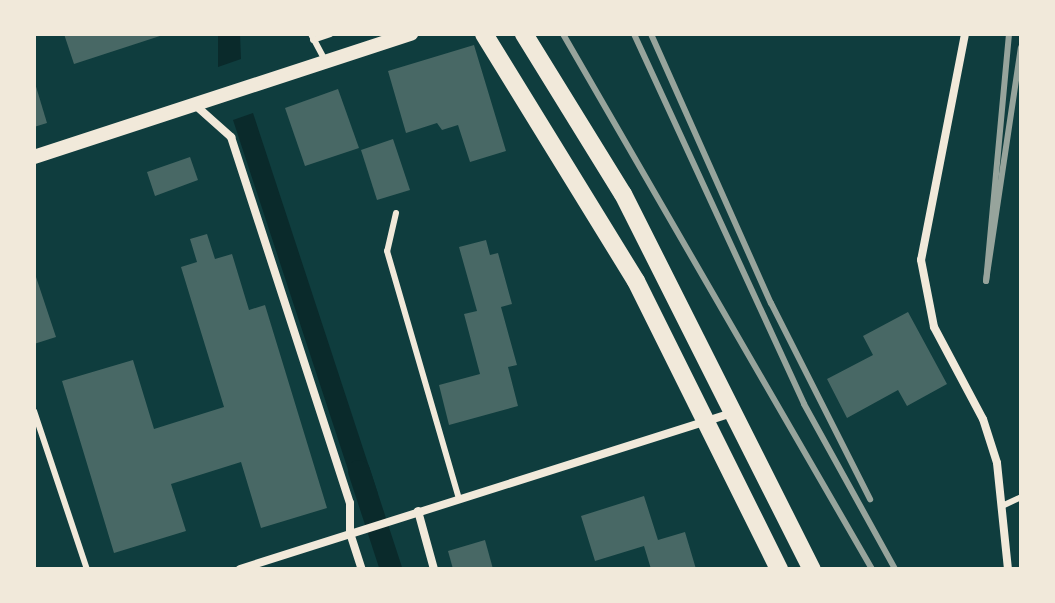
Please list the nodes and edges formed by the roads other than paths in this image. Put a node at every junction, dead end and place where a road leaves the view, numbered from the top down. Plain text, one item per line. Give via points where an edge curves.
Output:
1 (330, 34) edge
2 (411, 34) edge
3 (484, 34) edge
4 (524, 34) edge
5 (965, 34) edge
6 (312, 37) edge
7 (326, 62) junction
8 (194, 104) junction
9 (34, 157) edge
10 (396, 213) dead end
11 (34, 411) edge
12 (735, 412) junction
13 (707, 421) junction
14 (1021, 497) edge
15 (459, 499) junction
16 (1002, 506) junction
17 (418, 511) junction
18 (350, 533) junction
19 (87, 569) edge
20 (240, 569) edge
21 (362, 569) edge
22 (434, 569) edge
23 (779, 569) edge
24 (812, 569) edge
25 (1008, 569) edge

1 - 6 lane
2 - 7 street
3 - 13 main road via 636,281
4 - 12 main road via 623,194
5 - 16 street via 921,260 934,327 983,419
6 - 7 lane
7 - 8 street
8 - 9 street
8 - 18 street via 231,137 350,503
10 - 15 lane via 387,251
11 - 19 lane
12 - 13 street
12 - 24 main road
13 - 15 street
13 - 23 main road
14 - 16 lane
15 - 17 street
16 - 25 street
17 - 18 street
17 - 22 street
18 - 20 street
18 - 21 street

